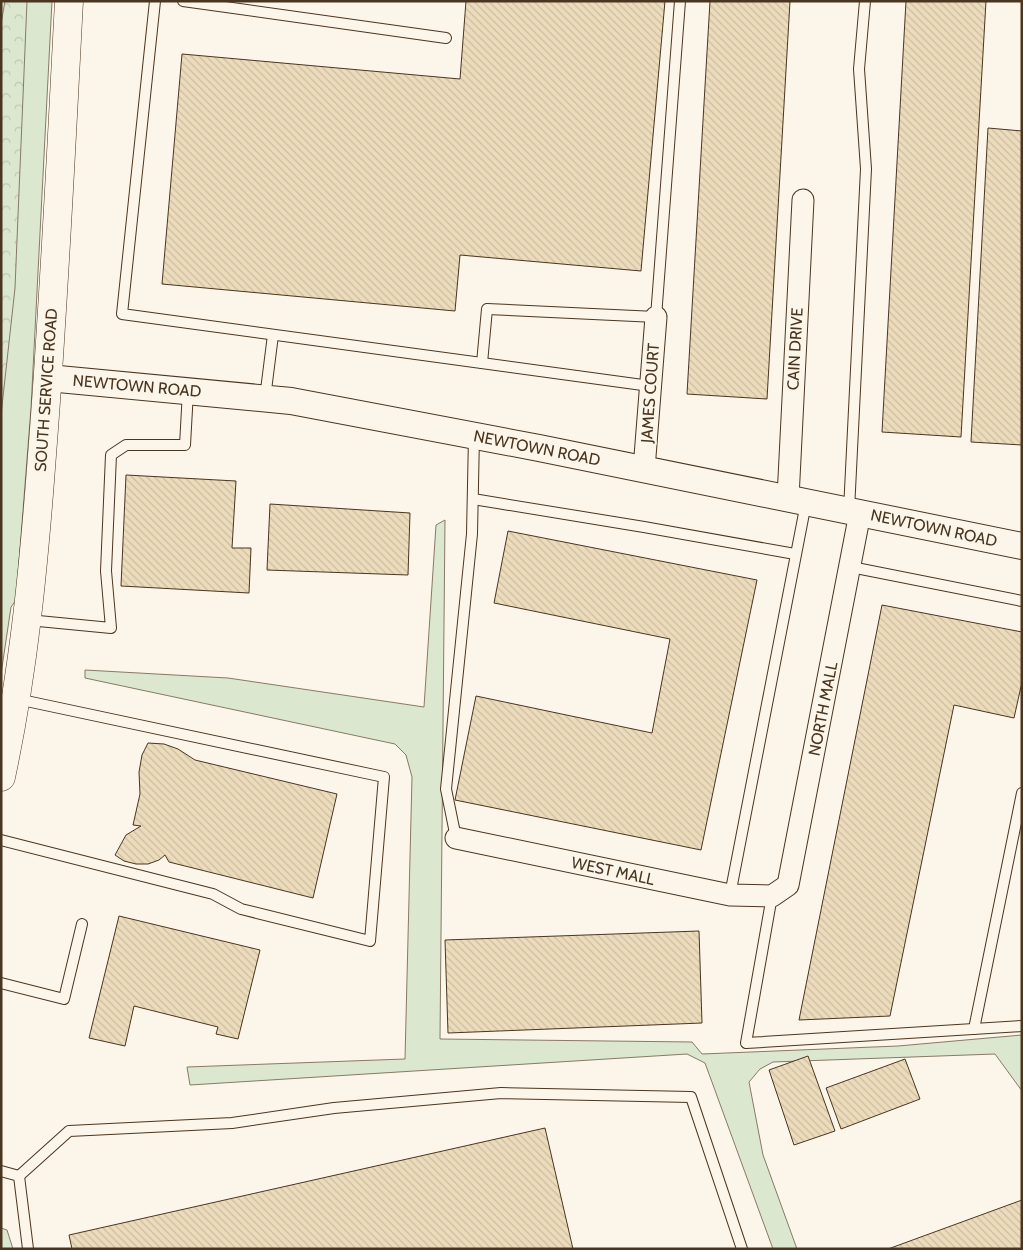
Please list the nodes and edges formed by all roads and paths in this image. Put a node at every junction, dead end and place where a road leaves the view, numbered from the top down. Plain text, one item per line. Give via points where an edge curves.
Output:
1 (69, 1) edge
2 (155, 1) edge
3 (183, 1) edge
4 (680, 1) edge
5 (865, 1) edge
6 (446, 38) dead end
7 (803, 200) dead end
8 (656, 317) junction
9 (273, 335) junction
10 (482, 363) junction
11 (48, 378) junction
12 (650, 386) junction
13 (188, 390) junction
14 (265, 398) junction
15 (474, 435) junction
16 (644, 469) junction
17 (473, 499) junction
18 (797, 500) junction
19 (855, 512) junction
20 (1022, 546) edge
21 (795, 554) junction
22 (851, 567) junction
23 (1022, 602) edge
24 (28, 620) junction
25 (16, 699) junction
26 (1, 777) edge
27 (1022, 793) edge
28 (456, 838) joint
29 (1, 840) edge
30 (730, 895) junction
31 (772, 896) junction
32 (82, 924) dead end
33 (1, 984) edge
34 (1022, 1026) edge
35 (974, 1029) junction
36 (1, 1171) edge
37 (19, 1176) junction
38 (28, 1249) edge
39 (742, 1249) edge

1 - 11 main road, SOUTH SERVICE ROAD
2 - 9 lane via 122,314
3 - 6 lane
4 - 8 lane
5 - 19 lane via 859,69 866,169
7 - 18 street, CAIN DRIVE
8 - 10 lane via 487,309
8 - 12 street, JAMES COURT
9 - 10 lane
9 - 14 lane
10 - 12 lane
11 - 13 street, NEWTOWN ROAD
11 - 24 main road, SOUTH SERVICE ROAD
12 - 16 street, JAMES COURT
13 - 14 street, NEWTOWN ROAD
13 - 24 lane via 185,445 126,445 111,455 106,571 111,628
14 - 15 street, NEWTOWN ROAD
15 - 16 street, NEWTOWN ROAD
15 - 17 lane
16 - 18 street, NEWTOWN ROAD
17 - 21 lane
17 - 28 lane via 446,790
18 - 19 street, NEWTOWN ROAD
18 - 21 lane
19 - 20 street, NEWTOWN ROAD
19 - 22 street, NORTH MALL
21 - 30 lane
22 - 23 lane
22 - 31 street, NORTH MALL via 788,885
24 - 25 main road, SOUTH SERVICE ROAD
25 - 26 main road, SOUTH SERVICE ROAD
25 - 29 lane via 384,777 370,941 241,909 213,894
27 - 35 lane
28 - 30 street, WEST MALL
30 - 31 street, WEST MALL
31 - 35 lane via 746,1043
32 - 33 lane via 64,999
34 - 35 lane
36 - 37 lane
37 - 38 lane
37 - 39 lane via 69,1131 232,1123 334,1108 501,1093 691,1097

